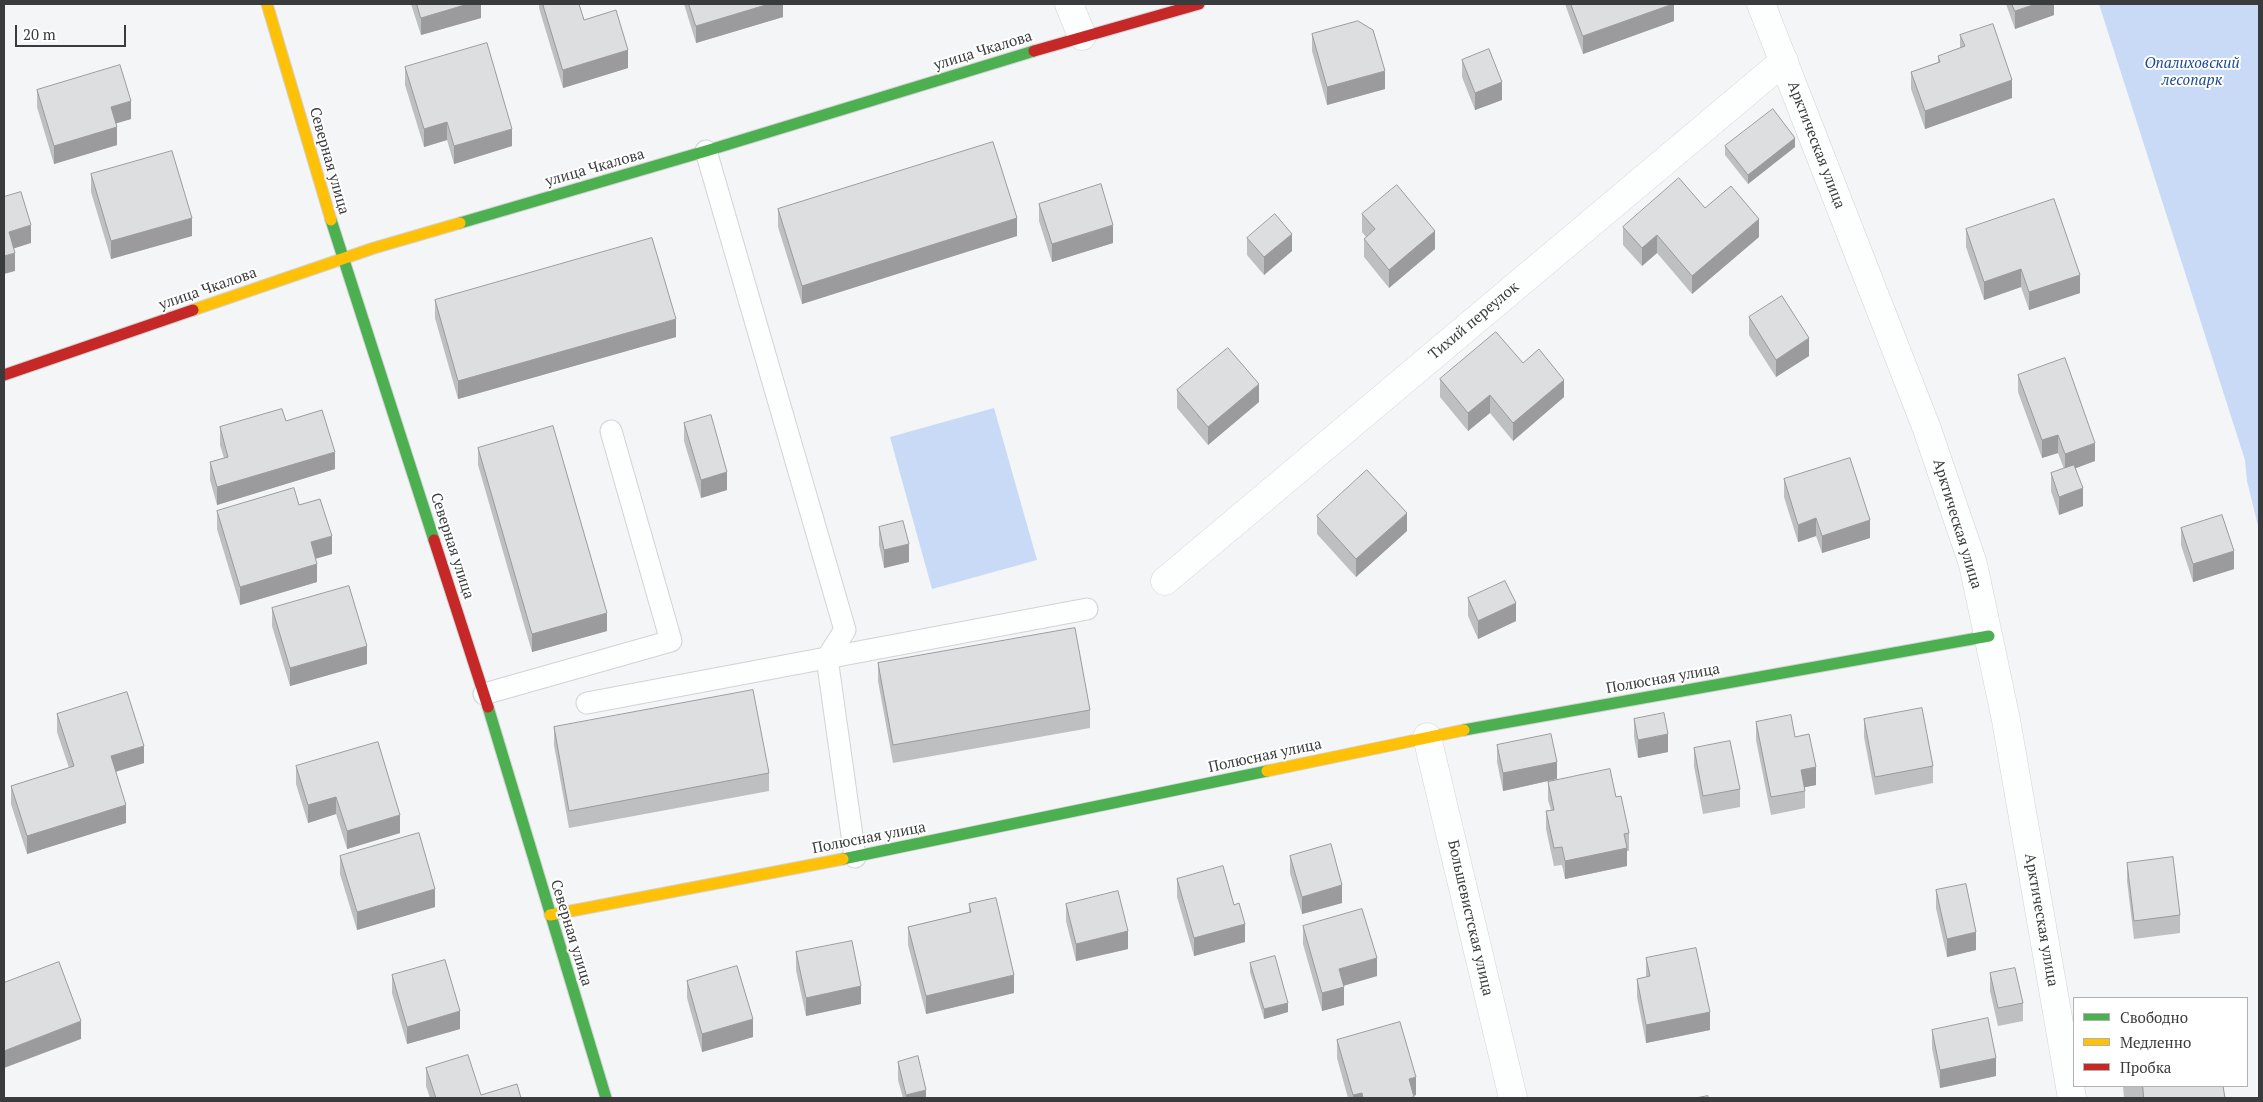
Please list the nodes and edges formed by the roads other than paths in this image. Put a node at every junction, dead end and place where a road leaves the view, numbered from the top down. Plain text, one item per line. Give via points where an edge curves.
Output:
1 (267, 4) edge
2 (1069, 4) edge
3 (1200, 4) edge
4 (1761, 4) edge
5 (1082, 36) junction
6 (1784, 61) junction
7 (706, 151) junction
8 (342, 258) junction
9 (4, 375) edge
10 (611, 432) dead end
11 (1165, 581) dead end
12 (1087, 609) dead end
13 (1988, 636) junction
14 (827, 658) junction
15 (484, 694) junction
16 (587, 703) dead end
17 (1427, 737) junction
18 (855, 857) junction
19 (550, 915) junction
20 (606, 1098) edge
21 (1513, 1098) edge
22 (2072, 1098) edge

1 - 8 street, Северная улица
2 - 5 street
3 - 5 street, улица Чкалова
4 - 6 street, Арктическая улица
5 - 7 street, улица Чкалова
6 - 11 street, Тихий переулок
6 - 13 street, Арктическая улица via 1927,429 1973,564
7 - 8 street, улица Чкалова
7 - 14 lane via 845,630
8 - 9 street, улица Чкалова
8 - 15 street, Северная улица
10 - 15 lane via 672,641
12 - 14 lane
13 - 17 street, Полюсная улица
13 - 22 street, Арктическая улица via 2006,720
14 - 16 lane
14 - 18 lane
15 - 19 street, Северная улица
17 - 18 street, Полюсная улица
17 - 21 street, Большевистская улица
18 - 19 street, Полюсная улица
19 - 20 street, Северная улица

